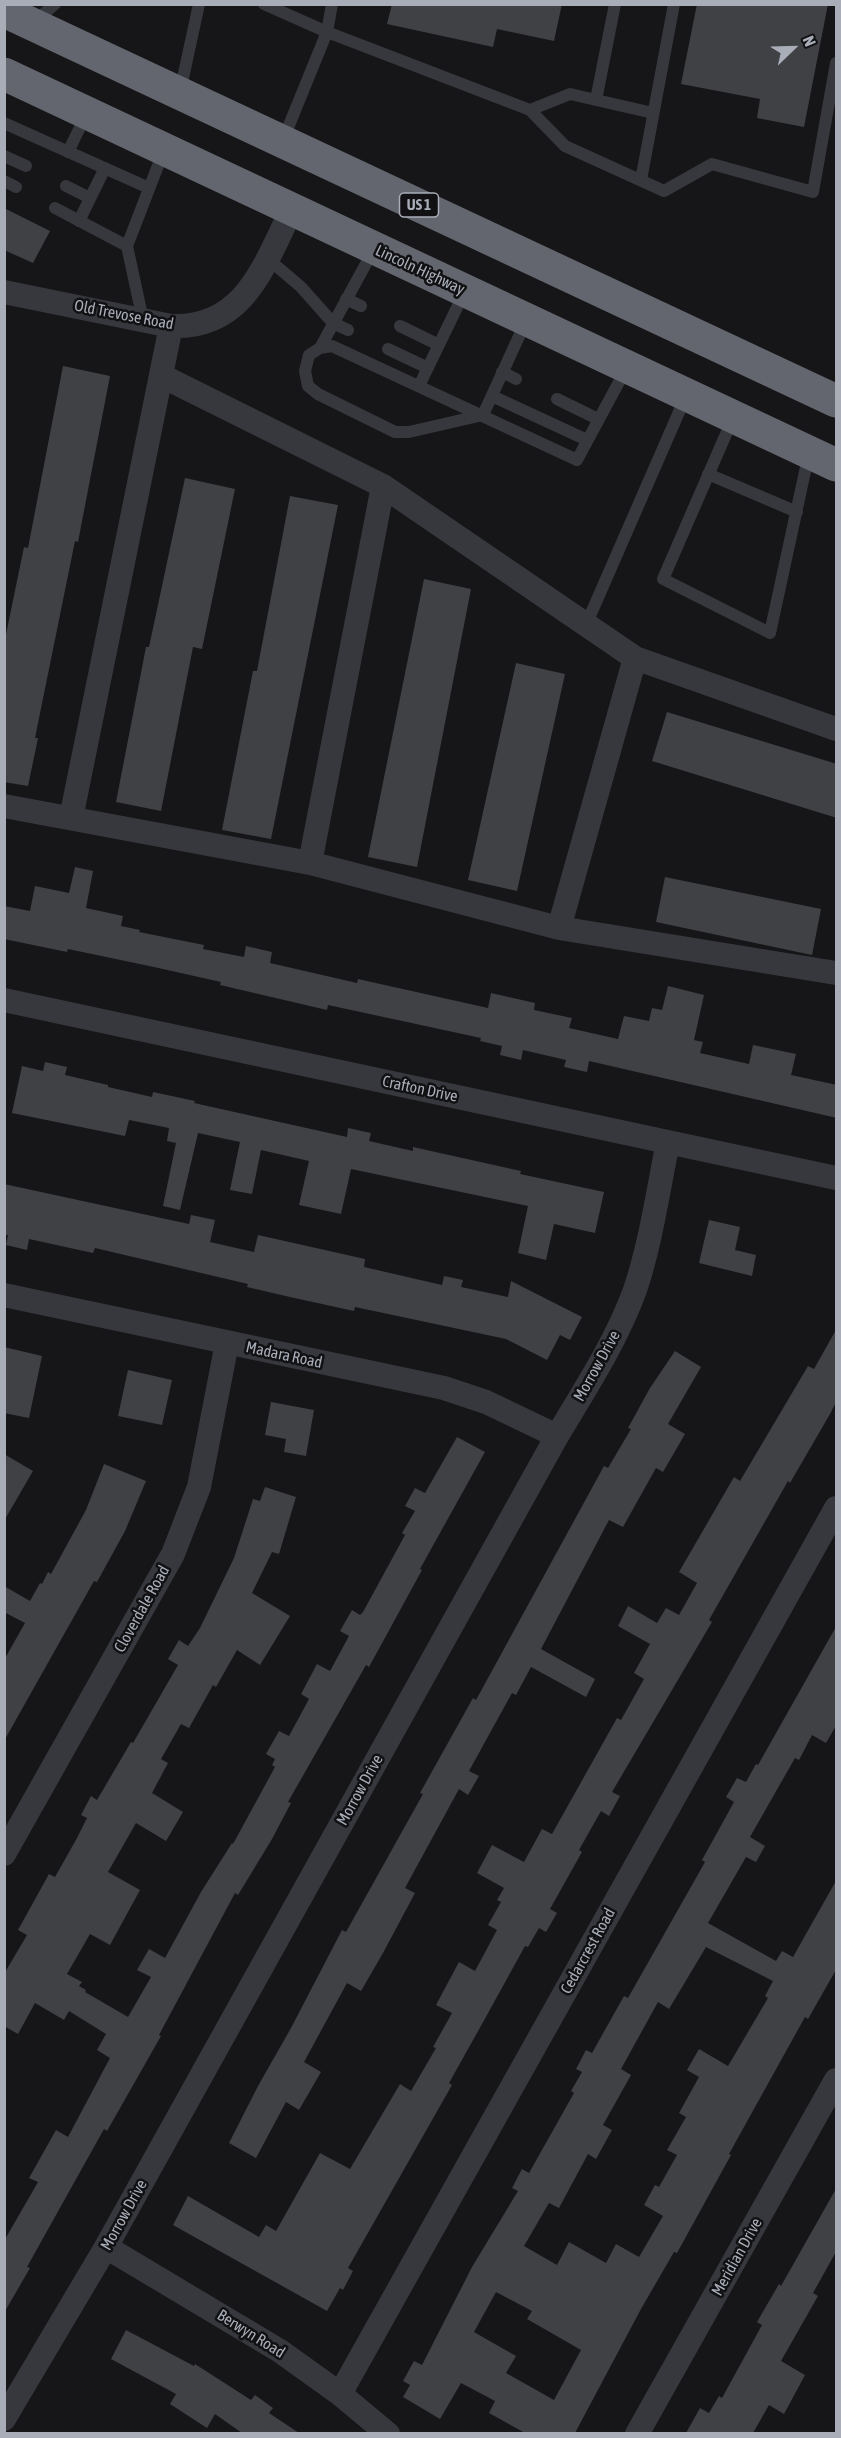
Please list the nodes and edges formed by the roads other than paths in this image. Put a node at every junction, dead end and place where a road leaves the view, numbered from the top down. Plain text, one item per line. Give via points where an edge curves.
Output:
1 (199, 4) edge
2 (264, 4) edge
3 (333, 4) edge
4 (615, 4) edge
5 (674, 4) edge
6 (30, 13) edge
7 (327, 32) junction
8 (837, 63) edge
9 (4, 74) edge
10 (180, 93) junction
11 (596, 100) junction
12 (530, 110) junction
13 (87, 113) junction
14 (653, 113) junction
15 (8, 124) edge
16 (4, 137) edge
17 (283, 141) junction
18 (164, 149) junction
19 (68, 152) junction
20 (4, 156) edge
21 (26, 166) dead end
22 (105, 168) junction
23 (641, 180) junction
24 (66, 186) dead end
25 (149, 188) junction
26 (90, 198) junction
27 (55, 208) dead end
28 (292, 209) junction
29 (79, 220) junction
30 (127, 246) junction
31 (374, 248) junction
32 (267, 258) junction
33 (465, 291) junction
34 (4, 292) edge
35 (346, 298) junction
36 (361, 306) dead end
37 (143, 320) junction
38 (526, 320) junction
39 (333, 323) junction
40 (171, 326) junction
41 (400, 326) dead end
42 (348, 330) dead end
43 (439, 345) junction
44 (326, 347) junction
45 (388, 349) dead end
46 (627, 367) junction
47 (428, 368) junction
48 (502, 372) junction
49 (162, 376) junction
50 (516, 379) dead end
51 (419, 386) junction
52 (686, 395) junction
53 (492, 396) junction
54 (557, 399) dead end
55 (837, 401) edge
56 (483, 415) junction
57 (734, 417) junction
58 (598, 419) junction
59 (587, 440) junction
60 (823, 459) edge
61 (708, 474) junction
62 (383, 486) junction
63 (796, 512) junction
64 (586, 625) junction
65 (634, 658) junction
66 (837, 729) edge
67 (4, 806) edge
68 (71, 818) junction
69 (310, 863) junction
70 (559, 928) junction
71 (837, 973) edge
72 (4, 1000) edge
73 (668, 1142) junction
74 (837, 1178) edge
75 (4, 1295) edge
76 (227, 1343) junction
77 (557, 1436) junction
78 (837, 1508) edge
79 (4, 1854) edge
80 (837, 2080) edge
81 (106, 2247) junction
82 (340, 2394) junction
83 (4, 2420) edge
84 (388, 2433) edge
85 (638, 2433) edge

1 - 10 lane
2 - 7 lane
3 - 7 lane
4 - 11 lane
5 - 14 lane
6 - 10 highway, US 1
7 - 12 lane
7 - 17 lane
8 - 23 lane via 813,192 712,164 664,191
9 - 13 highway, Lincoln Highway
10 - 17 highway, US 1
11 - 12 lane via 570,94
11 - 14 lane
12 - 23 lane via 565,146
13 - 18 highway, Lincoln Highway
13 - 19 lane
14 - 23 lane
15 - 16 lane
15 - 19 lane
17 - 55 highway, US 1
18 - 25 lane
18 - 28 highway, Lincoln Highway
19 - 22 lane
20 - 21 lane
22 - 25 lane
22 - 26 lane
24 - 26 lane
25 - 30 lane
26 - 29 lane
27 - 29 lane
28 - 31 highway, Lincoln Highway
28 - 32 street, Old Trevose Road
29 - 30 lane
30 - 37 lane
31 - 33 highway, Lincoln Highway
31 - 35 lane
32 - 39 lane via 301,287
32 - 40 street, Old Trevose Road via 255,282 233,307 205,323
33 - 38 highway, Lincoln Highway
33 - 43 lane
34 - 37 street, Old Trevose Road
35 - 36 lane
35 - 39 lane
37 - 40 street, Old Trevose Road
38 - 46 highway, Lincoln Highway
38 - 48 lane
39 - 42 lane
39 - 44 lane
40 - 49 street
41 - 43 lane
43 - 47 lane
44 - 51 lane
44 - 56 lane via 309,355 305,371 308,386 395,432
45 - 47 lane
46 - 52 highway, Lincoln Highway
46 - 58 lane
47 - 51 lane
48 - 50 lane
48 - 53 lane
49 - 62 street
49 - 68 street
51 - 56 lane
52 - 57 highway, Lincoln Highway
52 - 64 lane
53 - 56 lane
53 - 59 lane
54 - 58 lane
56 - 59 lane via 576,460
57 - 60 highway, Lincoln Highway
57 - 61 lane
58 - 59 lane
60 - 63 lane
61 - 63 lane
61 - 63 lane via 663,579 770,633
62 - 64 street
62 - 69 street
64 - 65 street
65 - 66 street
65 - 70 street
67 - 68 street
68 - 69 street
69 - 70 street
70 - 71 street
72 - 73 street, Crafton Drive
73 - 74 street, Crafton Drive
73 - 77 street, Morrow Drive via 634,1291 608,1350
75 - 76 street, Madara Road
76 - 77 street, Madara Road via 444,1388 486,1402
76 - 79 street, Cloverdale Road via 199,1487 173,1554
77 - 81 street, Morrow Drive
78 - 82 street, Cedarcrest Road
80 - 85 street, Meridian Drive
81 - 82 street, Berwyn Road via 280,2351
81 - 83 street, Morrow Drive
82 - 84 street, Berwyn Road

